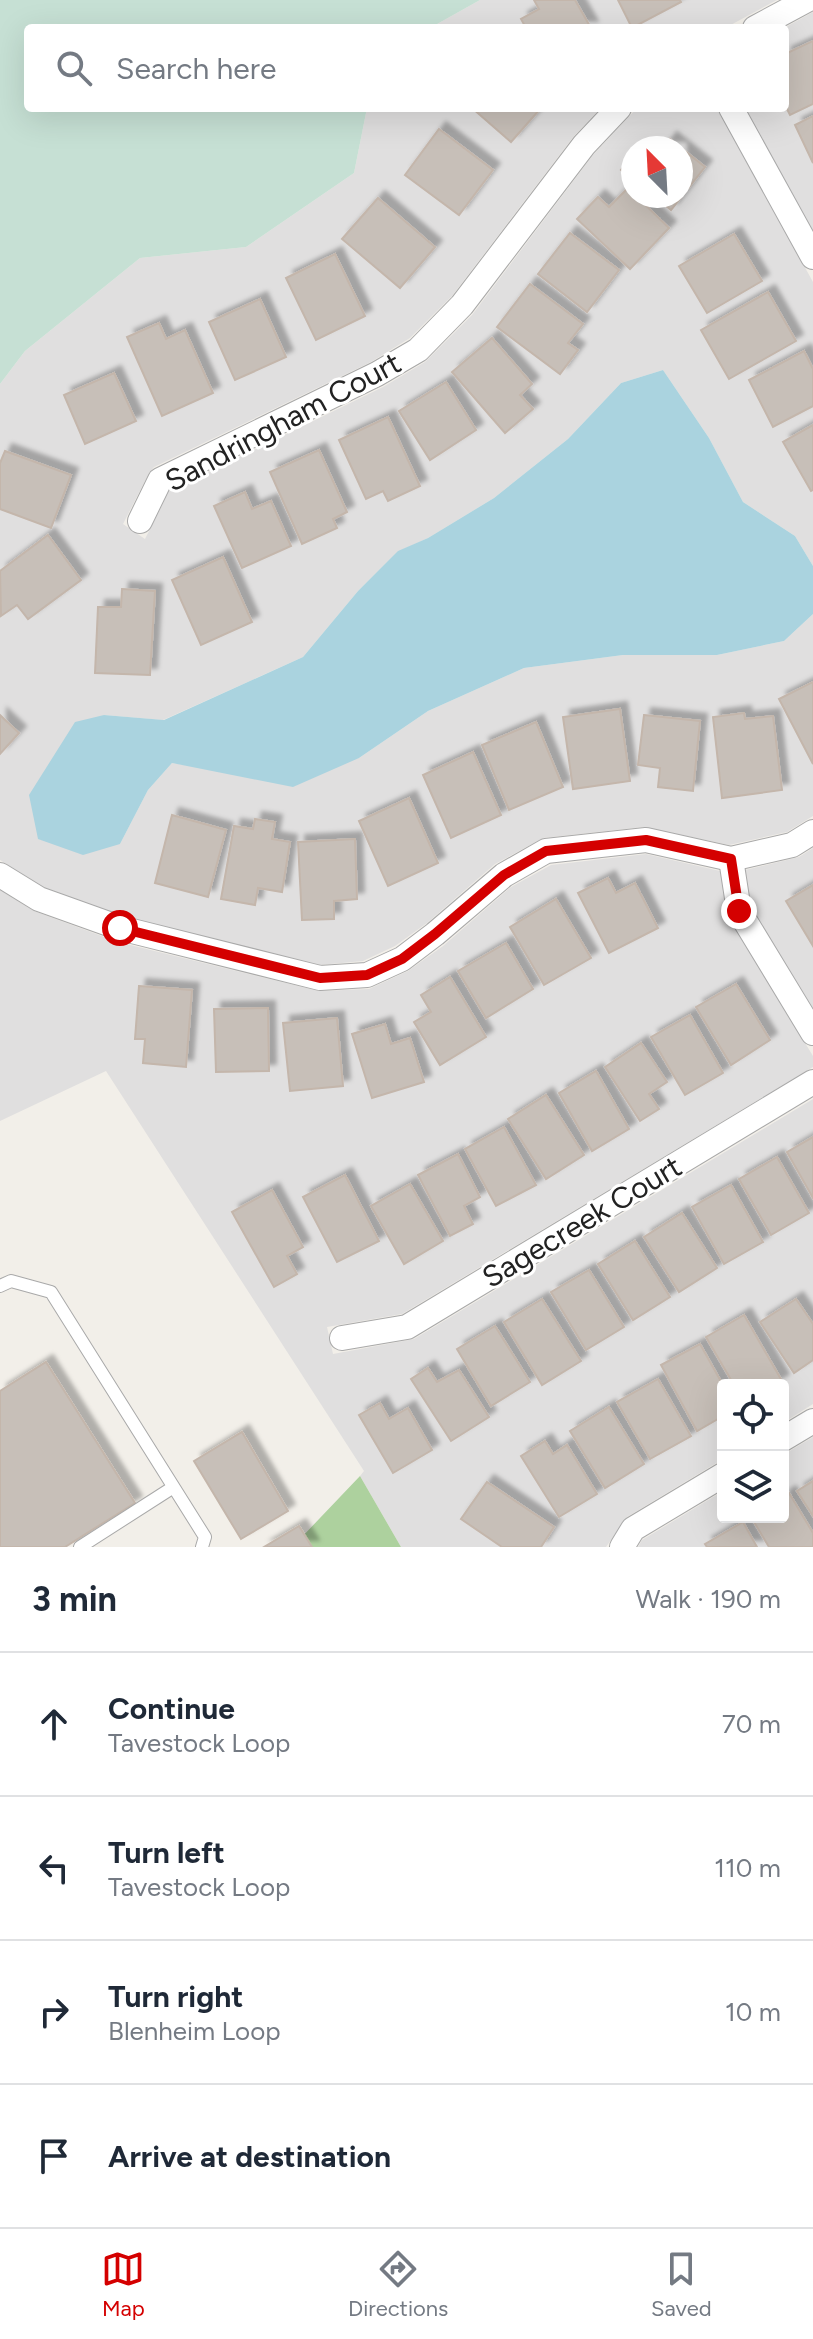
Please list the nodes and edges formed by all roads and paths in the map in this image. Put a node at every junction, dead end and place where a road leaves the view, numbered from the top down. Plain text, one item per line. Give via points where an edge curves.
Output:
1 (807, 0) edge
2 (762, 24) edge
3 (615, 112) edge
4 (733, 112) edge
5 (813, 257) edge
6 (140, 521) dead end
7 (813, 832) edge
8 (731, 859) junction
9 (0, 875) edge
10 (813, 1033) edge
11 (813, 1082) edge
12 (0, 1286) edge
13 (342, 1338) dead end
14 (813, 1421) edge
15 (789, 1435) edge
16 (717, 1479) edge
17 (172, 1488) junction
18 (80, 1547) edge
19 (202, 1547) edge
20 (622, 1547) edge

1 - 2 street
3 - 6 street, Sandringham Court via 462,305 418,350 160,480
4 - 5 street
7 - 8 street via 792,845
8 - 9 street via 646,840 546,851 504,875 402,959 367,975 320,978 120,928 39,899
8 - 10 street via 739,911
11 - 13 street, Sagecreek Court via 407,1327
12 - 17 lane via 11,1281 51,1292
14 - 15 street
16 - 20 street via 633,1529
17 - 18 lane
17 - 19 lane via 205,1537

